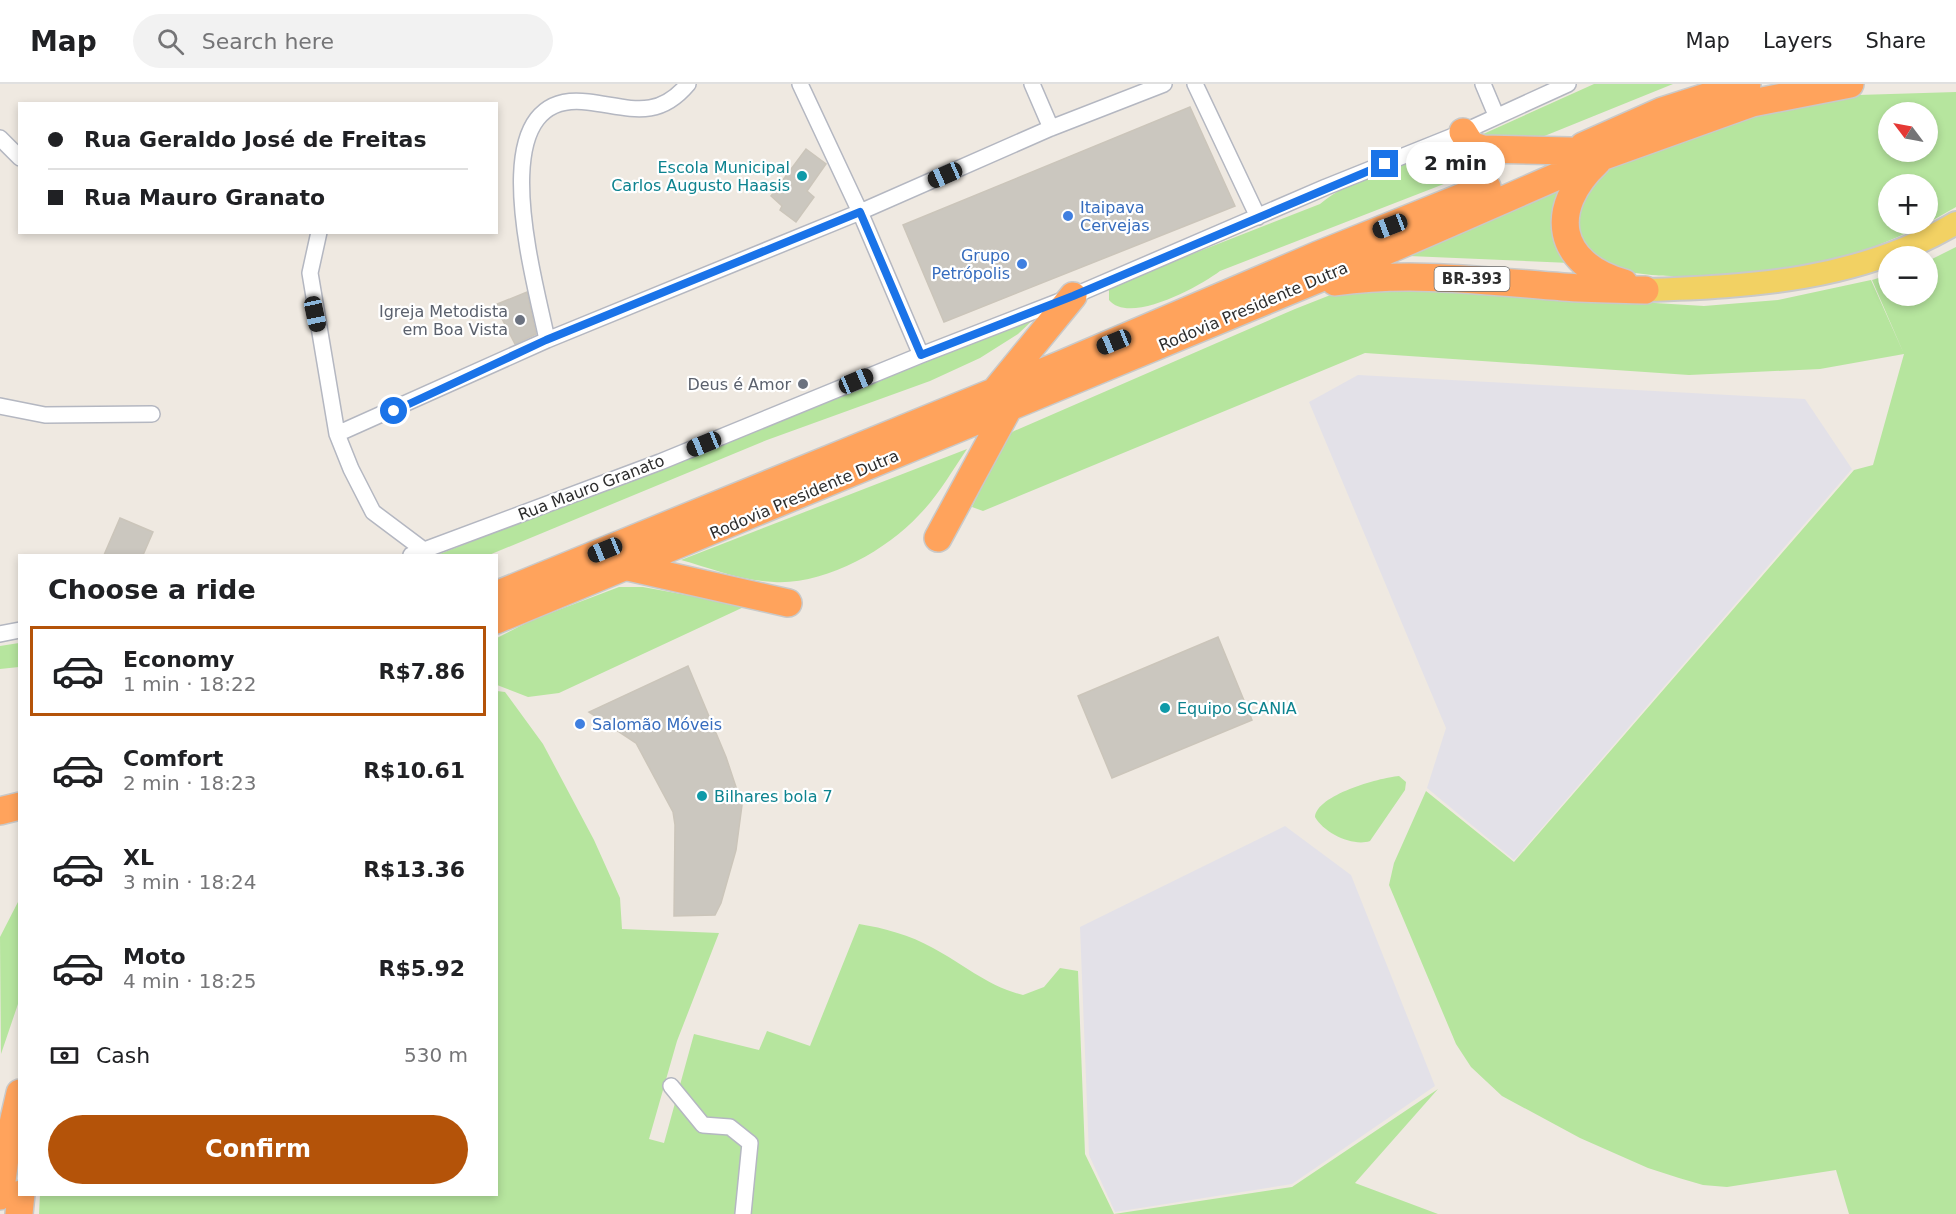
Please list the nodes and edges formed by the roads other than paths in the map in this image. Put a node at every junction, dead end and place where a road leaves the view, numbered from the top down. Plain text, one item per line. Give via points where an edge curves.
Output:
1 (688, 84) edge
2 (800, 84) edge
3 (1032, 84) edge
4 (1164, 84) edge
5 (1195, 84) edge
6 (1483, 84) edge
7 (1568, 84) edge
8 (1718, 84) edge
9 (1747, 84) edge
10 (1850, 84) edge
11 (1662, 111) junction
12 (1497, 115) junction
13 (1051, 128) junction
14 (1463, 132) junction
15 (0, 138) edge
16 (1570, 151) junction
17 (18, 156) edge
18 (1604, 156) junction
19 (860, 212) junction
20 (1258, 217) junction
21 (1956, 223) edge
22 (319, 234) edge
23 (1299, 287) junction
24 (1645, 290) junction
25 (1073, 296) junction
26 (546, 340) junction
27 (921, 355) junction
28 (1001, 400) junction
29 (0, 406) edge
30 (152, 414) dead end
31 (337, 434) junction
32 (743, 495) junction
33 (938, 538) dead end
34 (418, 553) edge
35 (624, 566) junction
36 (498, 575) edge
37 (498, 595) edge
38 (788, 603) dead end
39 (498, 619) edge
40 (18, 630) edge
41 (0, 634) edge
42 (18, 806) edge
43 (0, 811) edge
44 (671, 1086) dead end
45 (18, 1102) edge
46 (0, 1196) edge
47 (21, 1196) edge
48 (19, 1214) edge
49 (742, 1214) edge

1 - 26 street via 675,97 649,110 586,102 558,103 545,109 529,129 521,175 528,242
2 - 19 street
3 - 13 street
4 - 13 street
5 - 20 street
6 - 12 street
7 - 12 street, Rua Mauro Granato
8 - 11 highway
9 - 11 highway, Rodovia Presidente Dutra
10 - 18 highway, Rodovia Presidente Dutra via 1752,103
11 - 16 highway, Rodovia Presidente Dutra
12 - 14 street, Rua Mauro Granato
13 - 19 street
14 - 16 highway via 1471,146 1483,149
14 - 20 street, Rua Mauro Granato
15 - 17 street
16 - 28 highway, Rodovia Presidente Dutra
18 - 23 highway, Rodovia Presidente Dutra
18 - 24 highway, BR-393 via 1571,195 1565,211 1565,232 1576,256 1585,265 1610,279
19 - 26 street
19 - 27 street
20 - 25 street, Rua Mauro Granato
21 - 24 main road, BR-393 via 1895,252 1814,276 1730,287
22 - 31 street via 310,273
23 - 24 highway, BR-393 via 1359,278 1441,276
23 - 28 highway, Rodovia Presidente Dutra
25 - 27 street, Rua Mauro Granato
25 - 28 highway
26 - 31 street
27 - 34 street, Rua Mauro Granato via 660,462
28 - 32 highway, Rodovia Presidente Dutra
28 - 33 highway
28 - 35 highway, Rodovia Presidente Dutra via 831,483
29 - 30 street via 45,415
31 - 34 street via 373,512
32 - 36 highway
32 - 37 highway, Rodovia Presidente Dutra
35 - 38 highway
35 - 39 highway, Rodovia Presidente Dutra
40 - 41 street
42 - 43 highway
44 - 49 street via 703,1125 730,1127 750,1143
45 - 46 highway
47 - 48 highway

